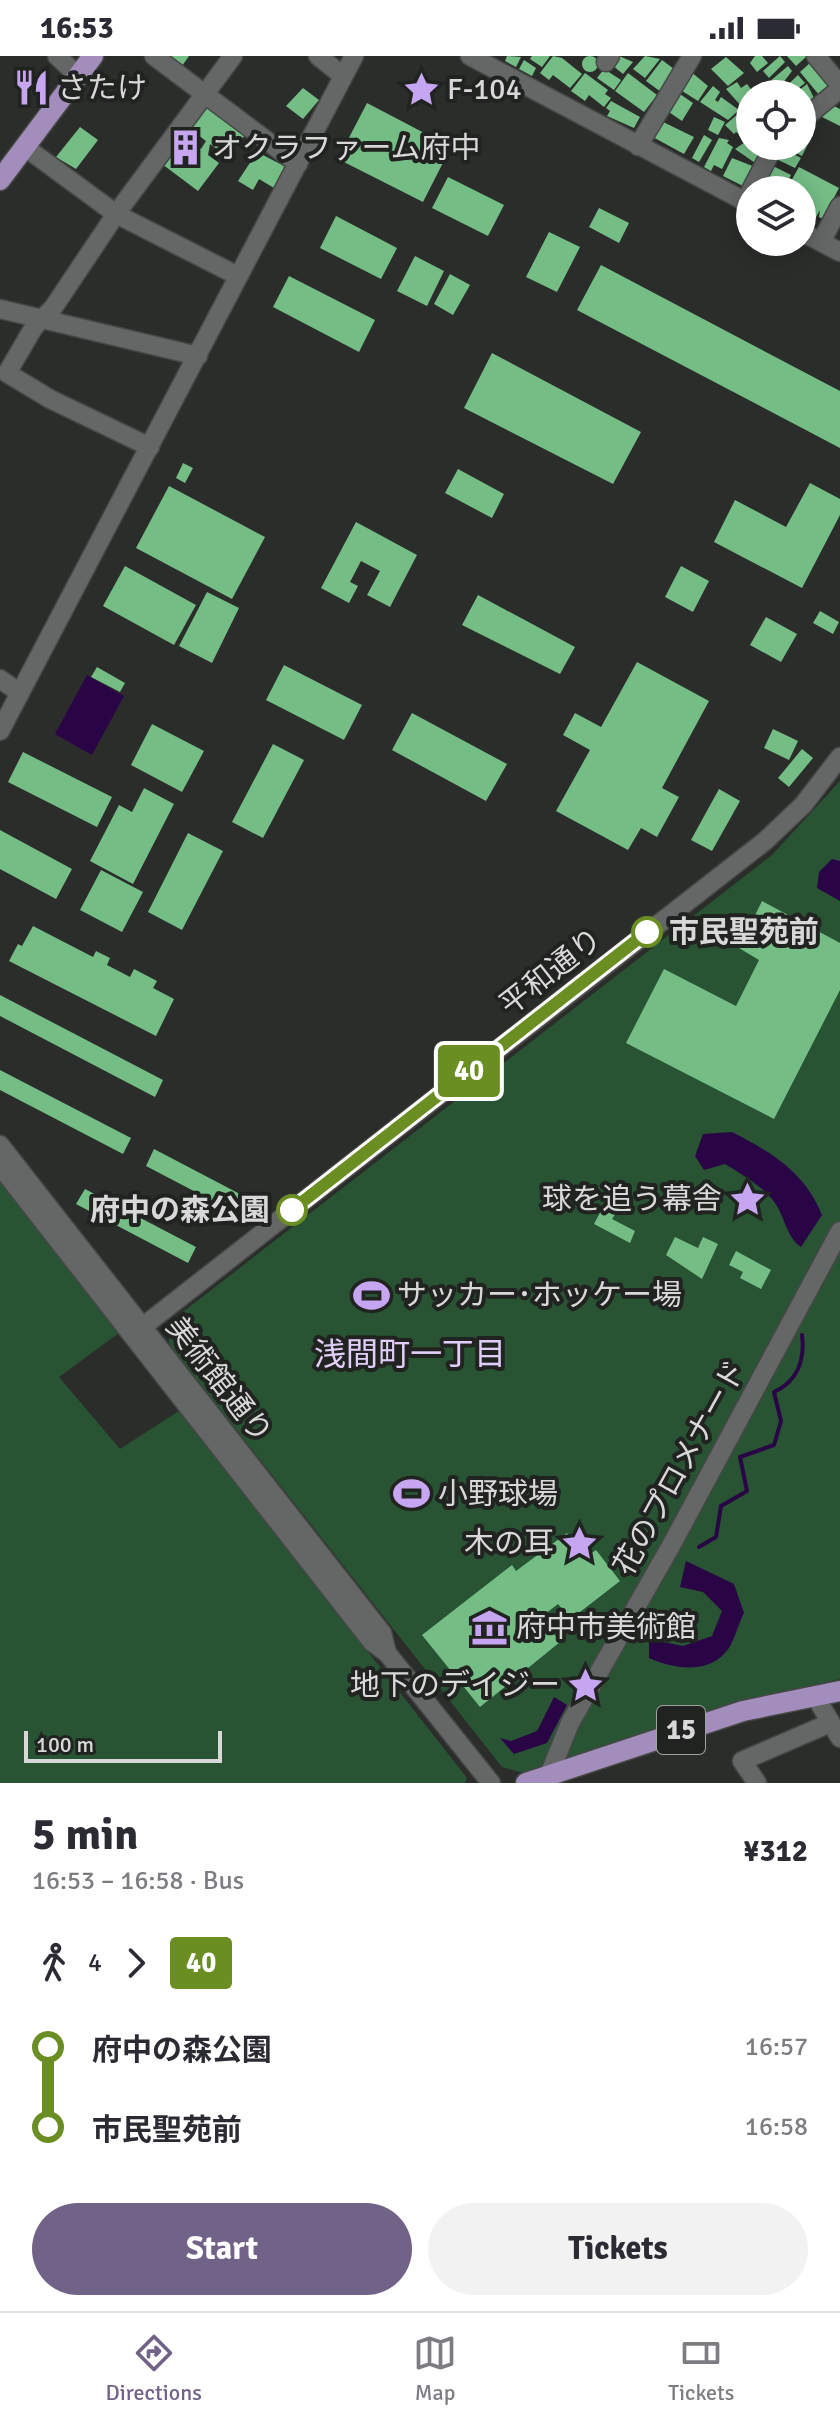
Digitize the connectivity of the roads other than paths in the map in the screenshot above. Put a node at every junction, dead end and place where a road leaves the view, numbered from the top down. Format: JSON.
{"nodes":[{"id":1,"x":57,"y":56,"type":"edge"},
{"id":2,"x":93,"y":56,"type":"edge"},
{"id":3,"x":154,"y":56,"type":"edge"},
{"id":4,"x":233,"y":56,"type":"edge"},
{"id":5,"x":318,"y":56,"type":"edge"},
{"id":6,"x":354,"y":56,"type":"edge"},
{"id":7,"x":470,"y":56,"type":"edge"},
{"id":8,"x":816,"y":56,"type":"edge"},
{"id":9,"x":682,"y":60,"type":"edge"},
{"id":10,"x":495,"y":61,"type":"edge"},
{"id":11,"x":78,"y":76,"type":"junction"},
{"id":12,"x":343,"y":76,"type":"junction"},
{"id":13,"x":840,"y":87,"type":"edge"},
{"id":14,"x":205,"y":94,"type":"junction"},
{"id":15,"x":816,"y":108,"type":"edge"},
{"id":16,"x":638,"y":146,"type":"junction"},
{"id":17,"x":25,"y":147,"type":"junction"},
{"id":18,"x":298,"y":164,"type":"junction"},
{"id":19,"x":0,"y":180,"type":"edge"},
{"id":20,"x":736,"y":191,"type":"edge"},
{"id":21,"x":840,"y":206,"type":"edge"},
{"id":22,"x":116,"y":214,"type":"junction"},
{"id":23,"x":816,"y":239,"type":"edge"},
{"id":24,"x":821,"y":242,"type":"junction"},
{"id":25,"x":840,"y":252,"type":"edge"},
{"id":26,"x":238,"y":276,"type":"junction"},
{"id":27,"x":0,"y":309,"type":"edge"},
{"id":28,"x":42,"y":318,"type":"junction"},
{"id":29,"x":198,"y":356,"type":"junction"},
{"id":30,"x":150,"y":447,"type":"junction"},
{"id":31,"x":0,"y":679,"type":"edge"},
{"id":32,"x":20,"y":693,"type":"junction"},
{"id":33,"x":0,"y":731,"type":"edge"},
{"id":34,"x":840,"y":757,"type":"edge"},
{"id":35,"x":0,"y":1145,"type":"edge"},
{"id":36,"x":0,"y":1166,"type":"edge"},
{"id":37,"x":28,"y":1191,"type":"junction"},
{"id":38,"x":840,"y":1231,"type":"edge"},
{"id":39,"x":138,"y":1331,"type":"junction"},
{"id":40,"x":840,"y":1691,"type":"edge"},
{"id":41,"x":815,"y":1696,"type":"junction"},
{"id":42,"x":835,"y":1730,"type":"edge"},
{"id":43,"x":549,"y":1775,"type":"junction"},
{"id":44,"x":491,"y":1783,"type":"edge"},
{"id":45,"x":526,"y":1783,"type":"edge"},
{"id":46,"x":757,"y":1783,"type":"edge"}],
"edges":[{"from":1,"to":11,"type":"street"},
{"from":2,"to":11,"type":"main road"},
{"from":3,"to":14,"type":"street"},
{"from":4,"to":14,"type":"street"},
{"from":5,"to":12,"type":"street"},
{"from":6,"to":12,"type":"street"},
{"from":7,"to":10,"type":"street"},
{"from":8,"to":13,"type":"street"},
{"from":9,"to":16,"type":"street"},
{"from":10,"to":16,"type":"street"},
{"from":11,"to":17,"type":"main road"},
{"from":12,"to":18,"type":"street"},
{"from":13,"to":15,"type":"street"},
{"from":14,"to":18,"type":"street"},
{"from":14,"to":22,"type":"street"},
{"from":16,"to":20,"type":"street"},
{"from":17,"to":19,"type":"main road"},
{"from":17,"to":22,"type":"street"},
{"from":18,"to":26,"type":"street"},
{"from":21,"to":24,"type":"street"},
{"from":22,"to":26,"type":"street"},
{"from":22,"to":28,"type":"street"},
{"from":23,"to":24,"type":"street"},
{"from":24,"to":25,"type":"street"},
{"from":26,"to":29,"type":"street"},
{"from":27,"to":28,"type":"street"},
{"from":28,"to":29,"type":"street"},
{"from":28,"to":30,"type":"street"},
{"from":29,"to":30,"type":"street"},
{"from":30,"to":32,"type":"street"},
{"from":31,"to":32,"type":"street"},
{"from":32,"to":33,"type":"street"},
{"from":34,"to":39,"type":"street","name":"平和通り"},
{"from":35,"to":37,"type":"street","name":"美術館通り"},
{"from":36,"to":37,"type":"street","name":"美術館通り"},
{"from":37,"to":39,"type":"street","name":"美術館通り"},
{"from":38,"to":43,"type":"street","name":"花のプロメナード"},
{"from":39,"to":44,"type":"street","name":"美術館通り"},
{"from":40,"to":41,"type":"main road","number":"15"},
{"from":41,"to":42,"type":"street"},
{"from":41,"to":43,"type":"main road","number":"15"},
{"from":42,"to":46,"type":"street"},
{"from":43,"to":45,"type":"main road","number":"15"}]}
